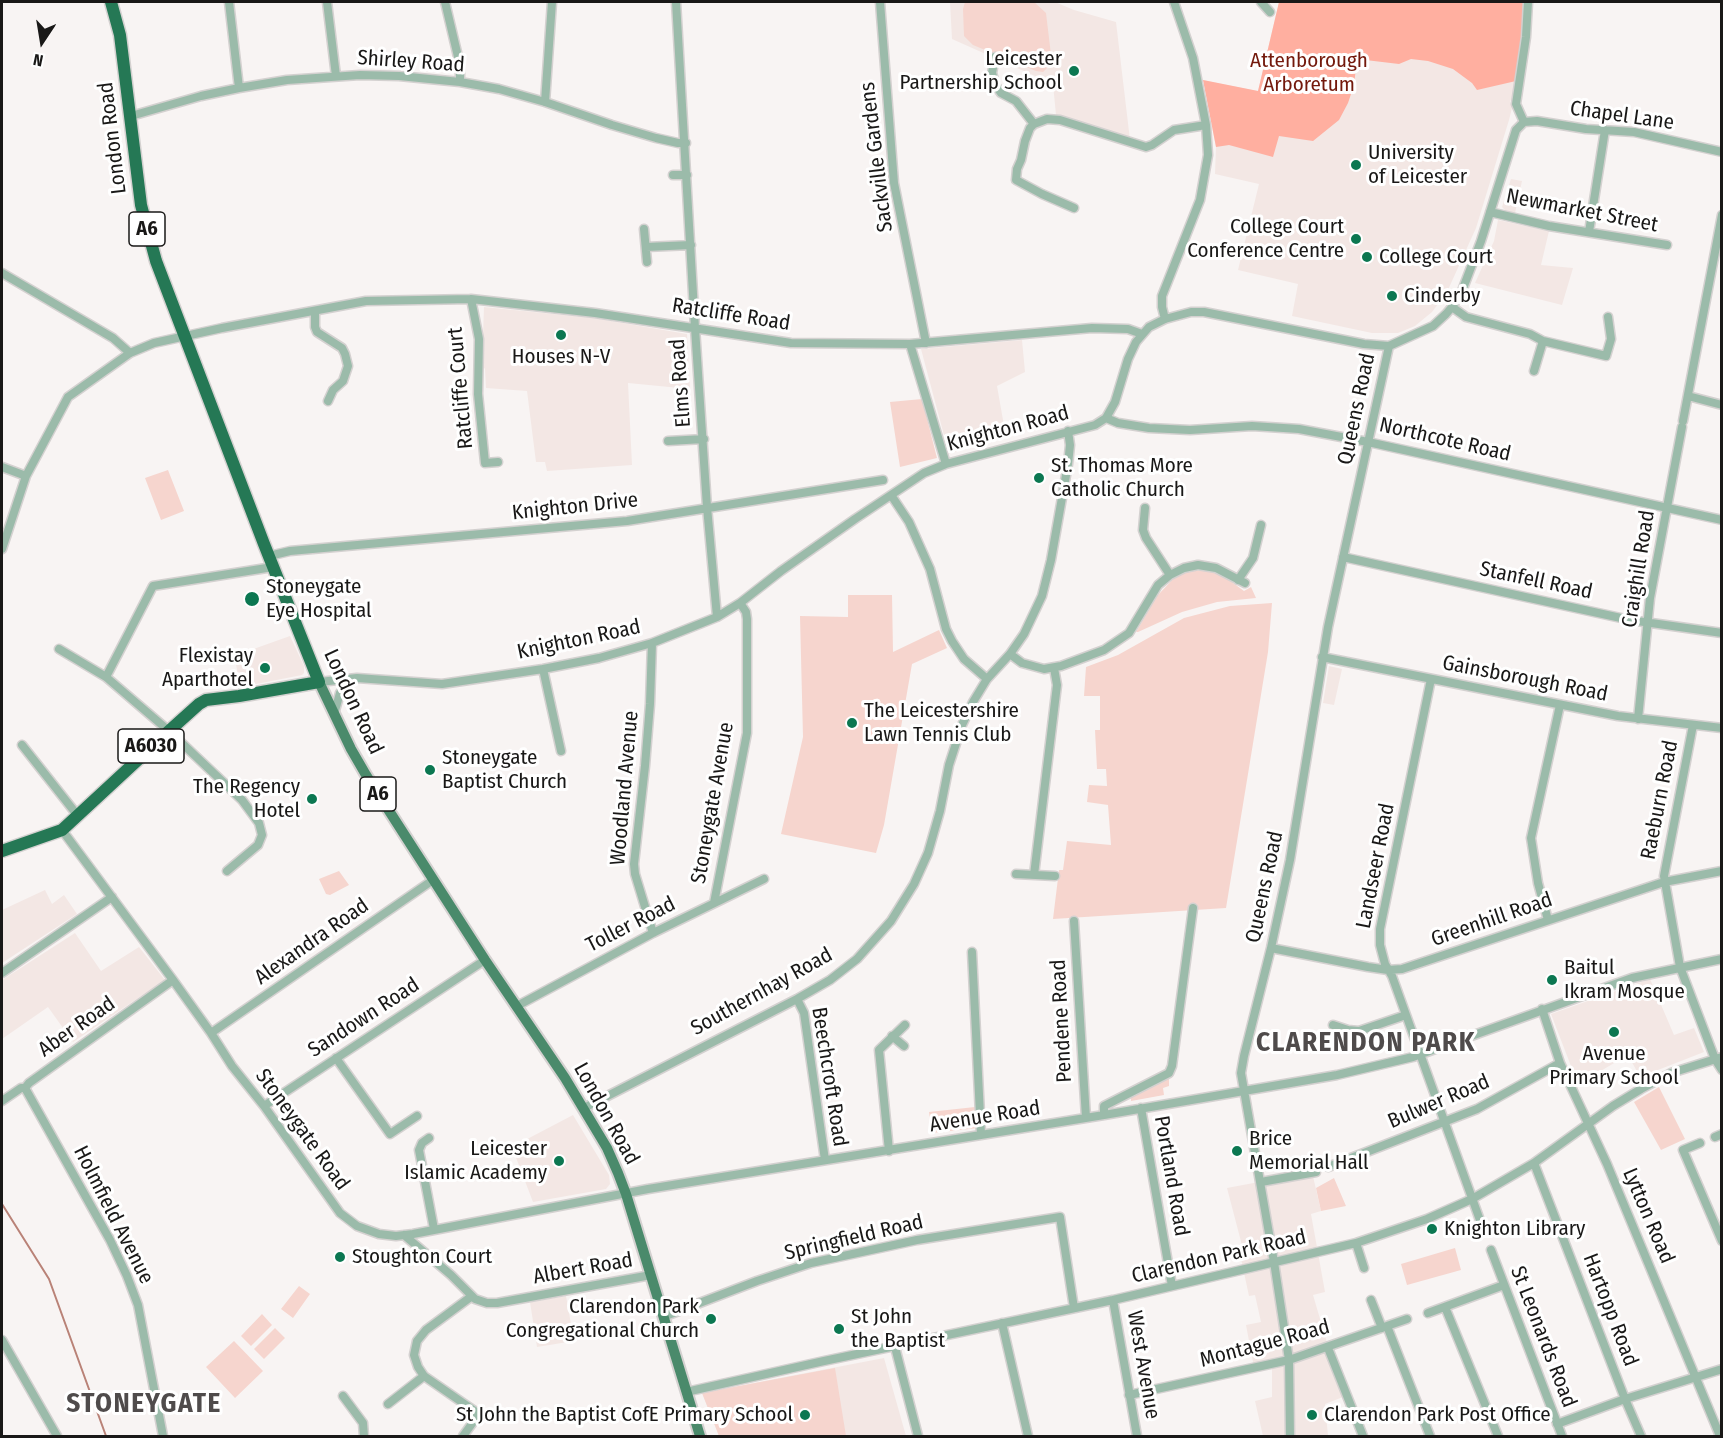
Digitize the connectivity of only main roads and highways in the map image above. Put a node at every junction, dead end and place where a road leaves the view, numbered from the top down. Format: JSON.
{"nodes":[{"id":1,"x":111,"y":2,"type":"edge"},
{"id":2,"x":319,"y":682,"type":"junction"},
{"id":3,"x":2,"y":851,"type":"edge"},
{"id":4,"x":697,"y":1436,"type":"edge"}],
"edges":[{"from":1,"to":2,"type":"highway","name":"London Road","number":"A6"},
{"from":2,"to":3,"type":"highway","number":"A6030"},
{"from":2,"to":4,"type":"main road","name":"London Road","number":"A6"}]}
